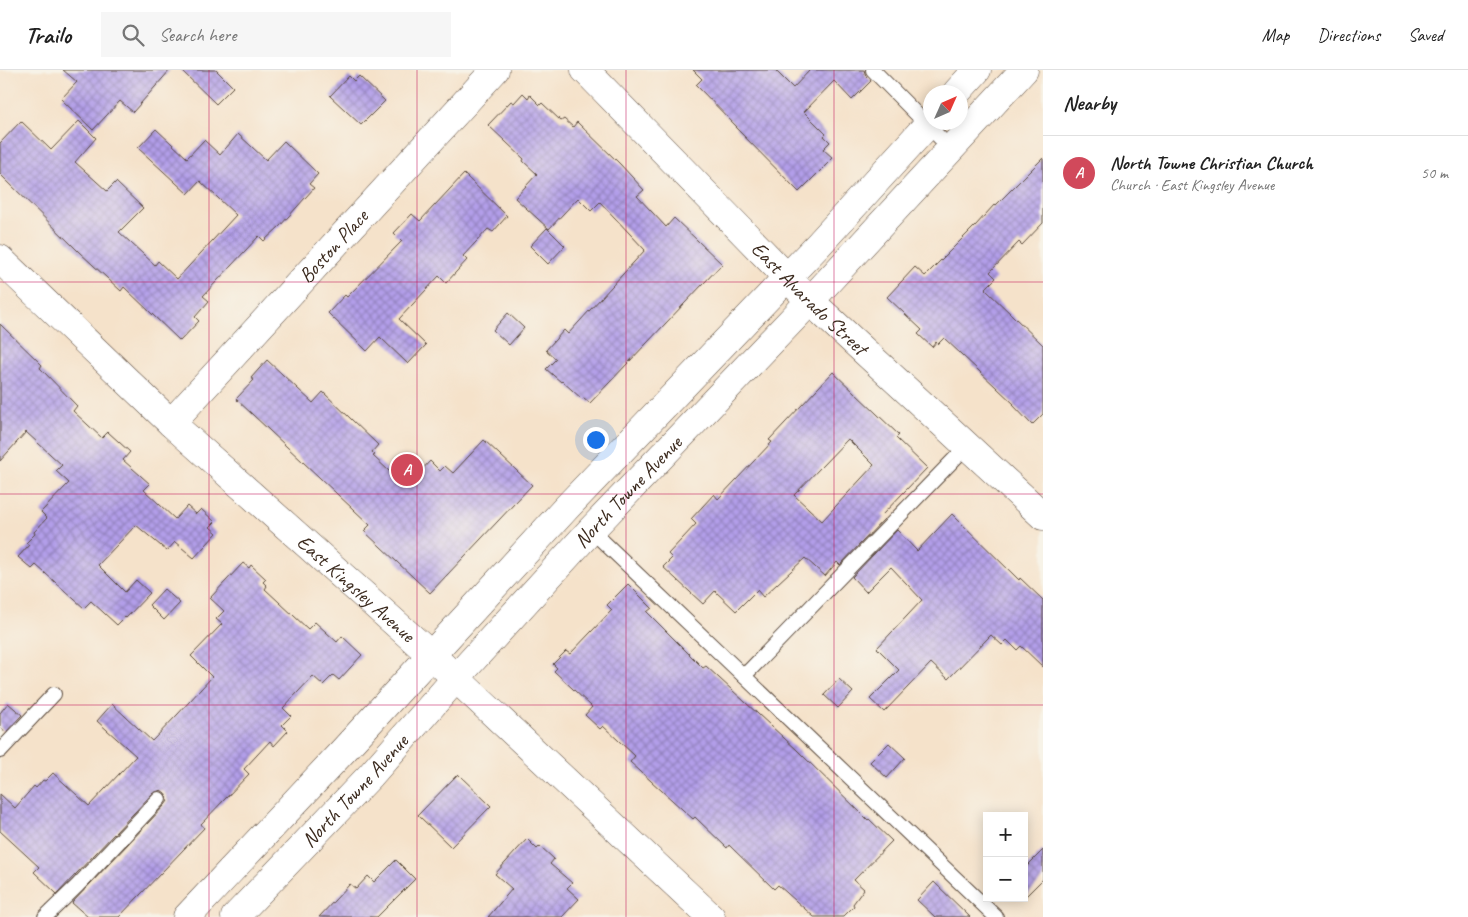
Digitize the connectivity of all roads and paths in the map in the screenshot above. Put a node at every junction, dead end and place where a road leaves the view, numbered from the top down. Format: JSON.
{"nodes":[{"id":1,"x":495,"y":70,"type":"edge"},
{"id":2,"x":585,"y":70,"type":"edge"},
{"id":3,"x":873,"y":70,"type":"edge"},
{"id":4,"x":977,"y":70,"type":"edge"},
{"id":5,"x":1024,"y":70,"type":"edge"},
{"id":6,"x":963,"y":85,"type":"edge"},
{"id":7,"x":923,"y":117,"type":"edge"},
{"id":8,"x":923,"y":130,"type":"edge"},
{"id":9,"x":935,"y":130,"type":"edge"},
{"id":10,"x":950,"y":148,"type":"junction"},
{"id":11,"x":0,"y":259,"type":"edge"},
{"id":12,"x":787,"y":277,"type":"junction"},
{"id":13,"x":810,"y":301,"type":"junction"},
{"id":14,"x":171,"y":422,"type":"junction"},
{"id":15,"x":967,"y":446,"type":"junction"},
{"id":16,"x":1043,"y":516,"type":"edge"},
{"id":17,"x":591,"y":530,"type":"junction"},
{"id":18,"x":432,"y":655,"type":"junction"},
{"id":19,"x":744,"y":676,"type":"junction"},
{"id":20,"x":456,"y":678,"type":"junction"},
{"id":21,"x":54,"y":694,"type":"dead end"},
{"id":22,"x":0,"y":751,"type":"edge"},
{"id":23,"x":159,"y":799,"type":"dead end"},
{"id":24,"x":45,"y":917,"type":"edge"},
{"id":25,"x":187,"y":917,"type":"edge"},
{"id":26,"x":235,"y":917,"type":"edge"},
{"id":27,"x":711,"y":917,"type":"edge"},
{"id":28,"x":996,"y":917,"type":"edge"}],
"edges":[{"from":1,"to":14,"type":"main road","name":"Boston Place"},
{"from":2,"to":12,"type":"main road","name":"East Alvarado Street"},
{"from":3,"to":7,"type":"lane"},
{"from":4,"to":6,"type":"main road"},
{"from":5,"to":10,"type":"main road","name":"North Towne Avenue"},
{"from":8,"to":12,"type":"main road","name":"North Towne Avenue"},
{"from":9,"to":10,"type":"lane"},
{"from":10,"to":13,"type":"main road","name":"North Towne Avenue"},
{"from":11,"to":14,"type":"main road","name":"East Kingsley Avenue"},
{"from":12,"to":13,"type":"main road","name":"East Alvarado Street"},
{"from":12,"to":18,"type":"main road","name":"North Towne Avenue"},
{"from":13,"to":15,"type":"main road","name":"East Alvarado Street"},
{"from":13,"to":17,"type":"main road","name":"North Towne Avenue"},
{"from":14,"to":18,"type":"main road","name":"East Kingsley Avenue"},
{"from":15,"to":16,"type":"main road","name":"East Alvarado Street"},
{"from":15,"to":19,"type":"lane"},
{"from":17,"to":19,"type":"lane"},
{"from":17,"to":20,"type":"main road","name":"North Towne Avenue"},
{"from":18,"to":20,"type":"main road","name":"East Kingsley Avenue"},
{"from":18,"to":25,"type":"main road","name":"North Towne Avenue"},
{"from":19,"to":28,"type":"lane"},
{"from":20,"to":26,"type":"main road","name":"North Towne Avenue"},
{"from":20,"to":27,"type":"main road","name":"East Kingsley Avenue"},
{"from":21,"to":22,"type":"lane"},
{"from":23,"to":24,"type":"lane"}]}
